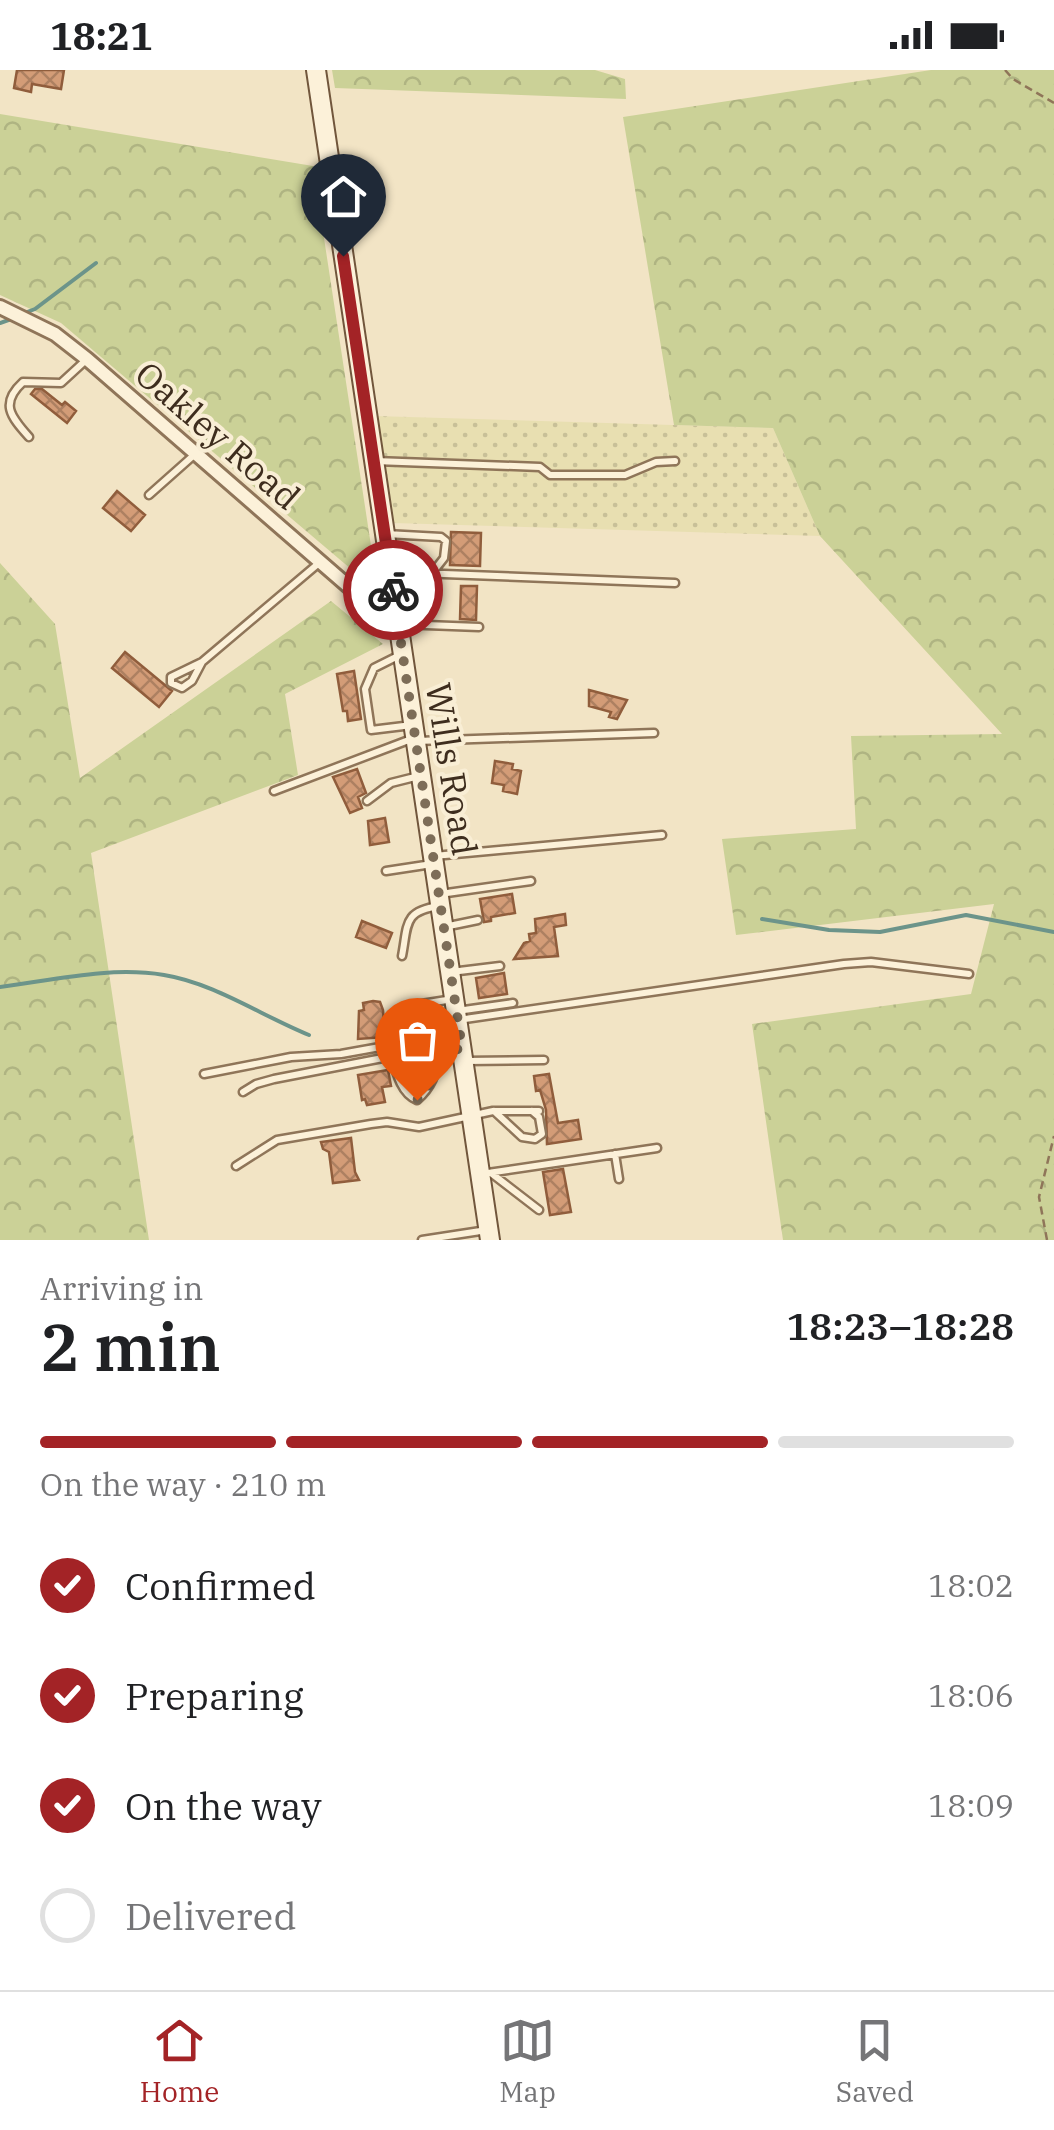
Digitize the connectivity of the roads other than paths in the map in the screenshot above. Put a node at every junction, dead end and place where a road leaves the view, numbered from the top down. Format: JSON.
{"nodes":[{"id":1,"x":316,"y":70,"type":"edge"},
{"id":2,"x":0,"y":307,"type":"edge"},
{"id":3,"x":87,"y":360,"type":"junction"},
{"id":4,"x":29,"y":437,"type":"dead end"},
{"id":5,"x":194,"y":454,"type":"junction"},
{"id":6,"x":373,"y":460,"type":"junction"},
{"id":7,"x":676,"y":461,"type":"dead end"},
{"id":8,"x":149,"y":495,"type":"dead end"},
{"id":9,"x":384,"y":534,"type":"junction"},
{"id":10,"x":319,"y":563,"type":"junction"},
{"id":11,"x":390,"y":572,"type":"junction"},
{"id":12,"x":432,"y":574,"type":"junction"},
{"id":13,"x":675,"y":583,"type":"dead end"},
{"id":14,"x":395,"y":604,"type":"junction"},
{"id":15,"x":398,"y":624,"type":"junction"},
{"id":16,"x":479,"y":627,"type":"dead end"},
{"id":17,"x":402,"y":654,"type":"junction"},
{"id":18,"x":202,"y":662,"type":"junction"},
{"id":19,"x":654,"y":733,"type":"dead end"},
{"id":20,"x":414,"y":735,"type":"junction"},
{"id":21,"x":420,"y":776,"type":"junction"},
{"id":22,"x":274,"y":791,"type":"dead end"},
{"id":23,"x":367,"y":802,"type":"dead end"},
{"id":24,"x":662,"y":836,"type":"dead end"},
{"id":25,"x":433,"y":860,"type":"junction"},
{"id":26,"x":386,"y":871,"type":"dead end"},
{"id":27,"x":532,"y":880,"type":"dead end"},
{"id":28,"x":439,"y":900,"type":"junction"},
{"id":29,"x":478,"y":920,"type":"dead end"},
{"id":30,"x":443,"y":927,"type":"junction"},
{"id":31,"x":402,"y":956,"type":"dead end"},
{"id":32,"x":500,"y":966,"type":"dead end"},
{"id":33,"x":450,"y":972,"type":"junction"},
{"id":34,"x":968,"y":974,"type":"dead end"},
{"id":35,"x":513,"y":1003,"type":"dead end"},
{"id":36,"x":409,"y":1006,"type":"dead end"},
{"id":37,"x":458,"y":1029,"type":"junction"},
{"id":38,"x":436,"y":1055,"type":"junction"},
{"id":39,"x":392,"y":1057,"type":"junction"},
{"id":40,"x":544,"y":1060,"type":"dead end"},
{"id":41,"x":204,"y":1074,"type":"dead end"},
{"id":42,"x":244,"y":1092,"type":"dead end"},
{"id":43,"x":493,"y":1111,"type":"junction"},
{"id":44,"x":471,"y":1114,"type":"junction"},
{"id":45,"x":657,"y":1148,"type":"dead end"},
{"id":46,"x":615,"y":1154,"type":"junction"},
{"id":47,"x":236,"y":1166,"type":"dead end"},
{"id":48,"x":485,"y":1173,"type":"junction"},
{"id":49,"x":618,"y":1179,"type":"dead end"},
{"id":50,"x":539,"y":1210,"type":"dead end"},
{"id":51,"x":489,"y":1235,"type":"edge"},
{"id":52,"x":422,"y":1240,"type":"edge"}],
"edges":[{"from":1,"to":6,"type":"street","name":"Wills Road"},
{"from":2,"to":3,"type":"street","name":"Oakley Road"},
{"from":3,"to":4,"type":"lane"},
{"from":3,"to":5,"type":"street","name":"Oakley Road"},
{"from":5,"to":8,"type":"lane"},
{"from":5,"to":10,"type":"street","name":"Oakley Road"},
{"from":6,"to":7,"type":"lane"},
{"from":6,"to":9,"type":"street","name":"Wills Road"},
{"from":9,"to":11,"type":"street","name":"Wills Road"},
{"from":9,"to":12,"type":"lane"},
{"from":10,"to":14,"type":"street","name":"Oakley Road"},
{"from":10,"to":18,"type":"lane"},
{"from":11,"to":12,"type":"lane"},
{"from":11,"to":14,"type":"street","name":"Wills Road"},
{"from":12,"to":13,"type":"lane"},
{"from":14,"to":15,"type":"street","name":"Wills Road"},
{"from":15,"to":16,"type":"lane"},
{"from":15,"to":17,"type":"street","name":"Wills Road"},
{"from":17,"to":20,"type":"street","name":"Wills Road"},
{"from":17,"to":20,"type":"lane"},
{"from":18,"to":18,"type":"lane"},
{"from":19,"to":20,"type":"lane"},
{"from":20,"to":21,"type":"street","name":"Wills Road"},
{"from":20,"to":22,"type":"lane"},
{"from":21,"to":23,"type":"lane"},
{"from":21,"to":25,"type":"street","name":"Wills Road"},
{"from":24,"to":25,"type":"lane"},
{"from":25,"to":26,"type":"lane"},
{"from":25,"to":28,"type":"street","name":"Wills Road"},
{"from":27,"to":28,"type":"lane"},
{"from":28,"to":30,"type":"street","name":"Wills Road"},
{"from":28,"to":31,"type":"lane"},
{"from":29,"to":30,"type":"lane"},
{"from":30,"to":33,"type":"street","name":"Wills Road"},
{"from":32,"to":33,"type":"lane"},
{"from":33,"to":37,"type":"street","name":"Wills Road"},
{"from":34,"to":37,"type":"lane"},
{"from":35,"to":37,"type":"lane"},
{"from":36,"to":37,"type":"lane"},
{"from":37,"to":38,"type":"lane"},
{"from":37,"to":40,"type":"lane"},
{"from":37,"to":41,"type":"lane"},
{"from":37,"to":44,"type":"street","name":"Wills Road"},
{"from":38,"to":39,"type":"lane"},
{"from":38,"to":39,"type":"lane"},
{"from":39,"to":42,"type":"lane"},
{"from":43,"to":43,"type":"lane"},
{"from":43,"to":44,"type":"lane"},
{"from":44,"to":47,"type":"lane"},
{"from":44,"to":48,"type":"street","name":"Wills Road"},
{"from":45,"to":46,"type":"lane"},
{"from":46,"to":48,"type":"lane"},
{"from":46,"to":49,"type":"lane"},
{"from":48,"to":50,"type":"lane"},
{"from":48,"to":51,"type":"street","name":"Wills Road"},
{"from":51,"to":52,"type":"lane"}]}
